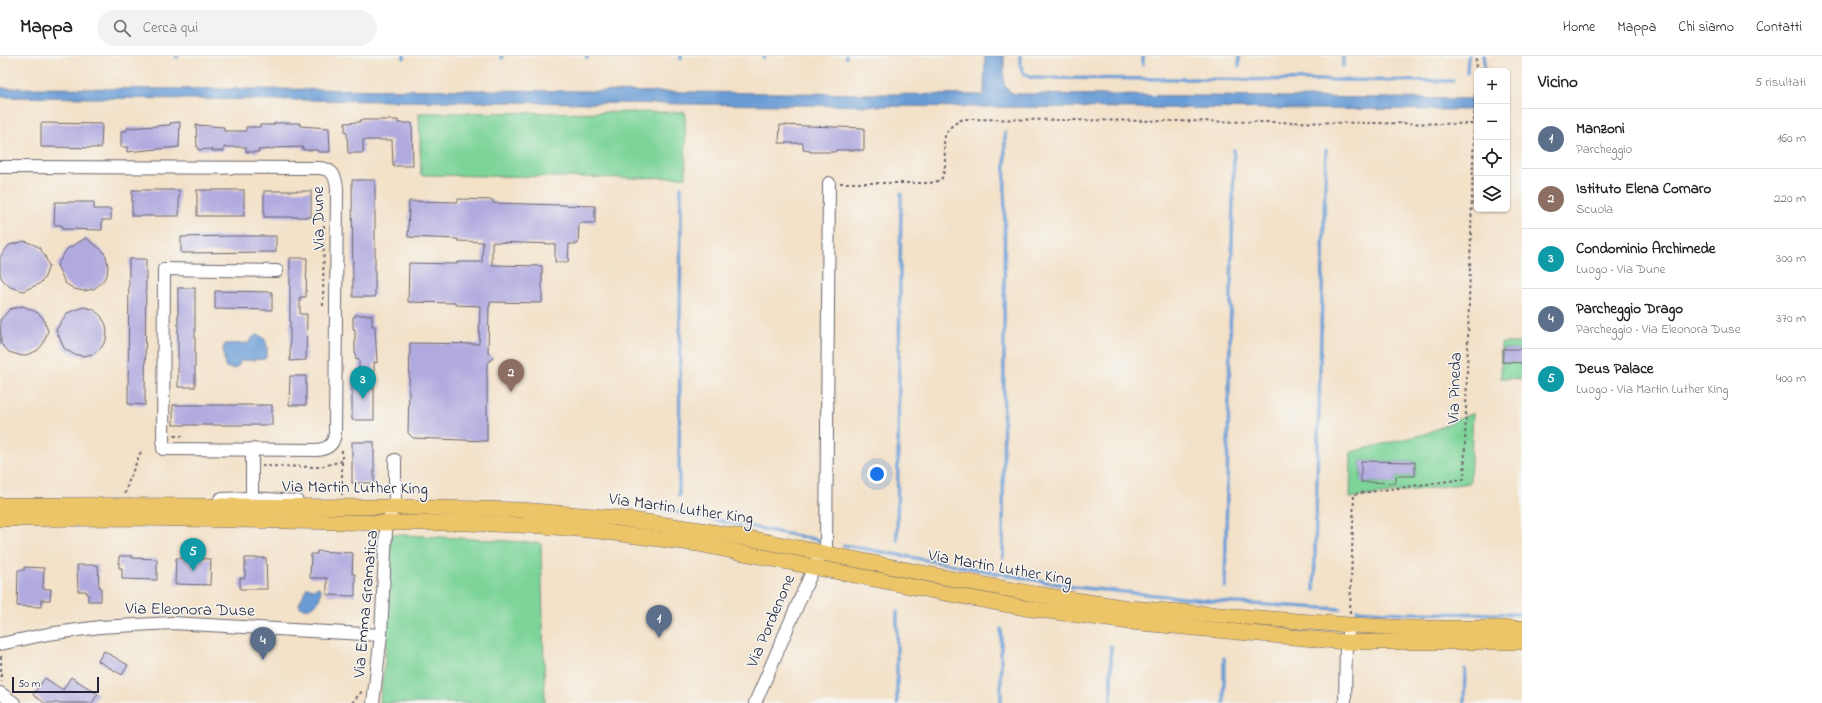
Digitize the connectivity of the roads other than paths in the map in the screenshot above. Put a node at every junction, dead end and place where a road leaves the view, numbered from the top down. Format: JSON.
{"nodes":[{"id":1,"x":0,"y":167,"type":"edge"},
{"id":2,"x":829,"y":183,"type":"road end"},
{"id":3,"x":277,"y":271,"type":"dead end"},
{"id":4,"x":252,"y":449,"type":"junction"},
{"id":5,"x":395,"y":460,"type":"dead end"},
{"id":6,"x":252,"y":498,"type":"junction"},
{"id":7,"x":0,"y":505,"type":"edge"},
{"id":8,"x":173,"y":506,"type":"junction"},
{"id":9,"x":323,"y":507,"type":"junction"},
{"id":10,"x":393,"y":507,"type":"junction"},
{"id":11,"x":0,"y":519,"type":"edge"},
{"id":12,"x":389,"y":523,"type":"junction"},
{"id":13,"x":823,"y":553,"type":"junction"},
{"id":14,"x":813,"y":566,"type":"junction"},
{"id":15,"x":1350,"y":625,"type":"junction"},
{"id":16,"x":1522,"y":628,"type":"edge"},
{"id":17,"x":381,"y":635,"type":"junction"},
{"id":18,"x":1346,"y":642,"type":"junction"},
{"id":19,"x":1522,"y":642,"type":"edge"},
{"id":20,"x":0,"y":644,"type":"edge"},
{"id":21,"x":0,"y":688,"type":"edge"},
{"id":22,"x":14,"y":703,"type":"edge"},
{"id":23,"x":373,"y":703,"type":"edge"},
{"id":24,"x":755,"y":703,"type":"edge"},
{"id":25,"x":1345,"y":703,"type":"edge"}],
"edges":[{"from":1,"to":4,"type":"street","name":"Via Dune"},
{"from":2,"to":13,"type":"street"},
{"from":3,"to":4,"type":"street","name":"Via Dune"},
{"from":4,"to":6,"type":"street"},
{"from":5,"to":10,"type":"street","name":"Via Emma Gramatica"},
{"from":6,"to":8,"type":"street"},
{"from":6,"to":9,"type":"street"},
{"from":7,"to":8,"type":"main road","name":"Via Martin Luther King"},
{"from":8,"to":9,"type":"main road","name":"Via Martin Luther King"},
{"from":9,"to":10,"type":"main road","name":"Via Martin Luther King"},
{"from":10,"to":12,"type":"street","name":"Via Emma Gramatica"},
{"from":10,"to":13,"type":"main road","name":"Via Martin Luther King"},
{"from":11,"to":12,"type":"main road","name":"Via Martin Luther King"},
{"from":12,"to":14,"type":"main road","name":"Via Martin Luther King"},
{"from":12,"to":17,"type":"street","name":"Via Emma Gramatica"},
{"from":13,"to":14,"type":"street","name":"Via Pordenone"},
{"from":13,"to":15,"type":"main road","name":"Via Martin Luther King"},
{"from":14,"to":18,"type":"main road","name":"Via Martin Luther King"},
{"from":14,"to":24,"type":"street","name":"Via Pordenone"},
{"from":15,"to":16,"type":"main road","name":"Via Martin Luther King"},
{"from":15,"to":18,"type":"street"},
{"from":17,"to":20,"type":"street","name":"Via Eleonora Duse"},
{"from":17,"to":23,"type":"street","name":"Via Emma Gramatica"},
{"from":18,"to":19,"type":"main road","name":"Via Martin Luther King"},
{"from":18,"to":25,"type":"street"},
{"from":21,"to":22,"type":"street"}]}
